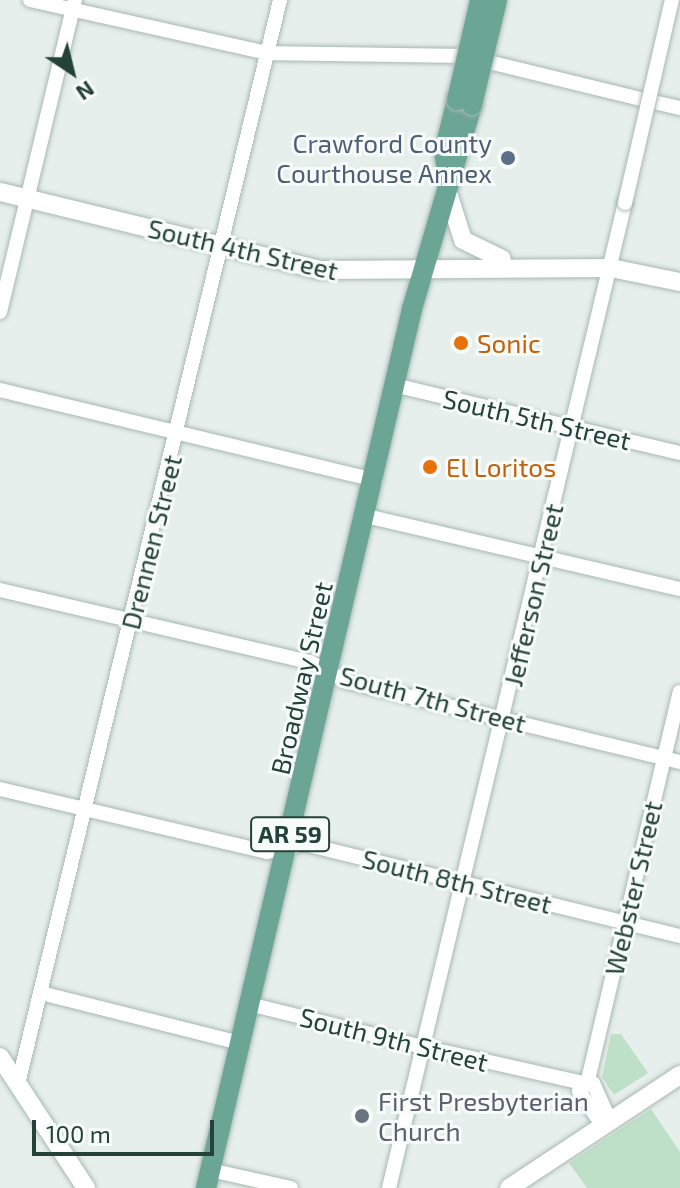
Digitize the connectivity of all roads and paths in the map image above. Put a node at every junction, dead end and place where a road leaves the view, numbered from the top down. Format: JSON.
{"nodes":[{"id":1,"x":30,"y":0,"type":"edge"},
{"id":2,"x":280,"y":0,"type":"edge"},
{"id":3,"x":480,"y":0,"type":"edge"},
{"id":4,"x":497,"y":0,"type":"edge"},
{"id":5,"x":672,"y":0,"type":"edge"},
{"id":6,"x":74,"y":6,"type":"edge"},
{"id":7,"x":267,"y":53,"type":"junction"},
{"id":8,"x":458,"y":56,"type":"dead end"},
{"id":9,"x":493,"y":63,"type":"dead end"},
{"id":10,"x":641,"y":99,"type":"dead end"},
{"id":11,"x":464,"y":102,"type":"junction"},
{"id":12,"x":658,"y":103,"type":"dead end"},
{"id":13,"x":680,"y":108,"type":"edge"},
{"id":14,"x":448,"y":182,"type":"junction"},
{"id":15,"x":0,"y":192,"type":"edge"},
{"id":16,"x":27,"y":198,"type":"junction"},
{"id":17,"x":222,"y":246,"type":"junction"},
{"id":18,"x":611,"y":268,"type":"junction"},
{"id":19,"x":425,"y":270,"type":"junction"},
{"id":20,"x":540,"y":270,"type":"junction"},
{"id":21,"x":680,"y":282,"type":"edge"},
{"id":22,"x":0,"y":312,"type":"edge"},
{"id":23,"x":394,"y":385,"type":"junction"},
{"id":24,"x":0,"y":390,"type":"edge"},
{"id":25,"x":572,"y":430,"type":"junction"},
{"id":26,"x":177,"y":434,"type":"junction"},
{"id":27,"x":680,"y":453,"type":"edge"},
{"id":28,"x":375,"y":480,"type":"junction"},
{"id":29,"x":366,"y":516,"type":"junction"},
{"id":30,"x":541,"y":556,"type":"junction"},
{"id":31,"x":680,"y":589,"type":"edge"},
{"id":32,"x":0,"y":590,"type":"edge"},
{"id":33,"x":132,"y":621,"type":"junction"},
{"id":34,"x":329,"y":672,"type":"junction"},
{"id":35,"x":680,"y":692,"type":"edge"},
{"id":36,"x":505,"y":718,"type":"junction"},
{"id":37,"x":664,"y":758,"type":"junction"},
{"id":38,"x":680,"y":762,"type":"edge"},
{"id":39,"x":0,"y":789,"type":"edge"},
{"id":40,"x":86,"y":810,"type":"junction"},
{"id":41,"x":286,"y":848,"type":"junction"},
{"id":42,"x":457,"y":883,"type":"junction"},
{"id":43,"x":625,"y":922,"type":"junction"},
{"id":44,"x":680,"y":936,"type":"edge"},
{"id":45,"x":41,"y":993,"type":"junction"},
{"id":46,"x":249,"y":1004,"type":"junction"},
{"id":47,"x":240,"y":1043,"type":"junction"},
{"id":48,"x":423,"y":1047,"type":"junction"},
{"id":49,"x":0,"y":1057,"type":"edge"},
{"id":50,"x":680,"y":1075,"type":"edge"},
{"id":51,"x":18,"y":1084,"type":"junction"},
{"id":52,"x":587,"y":1084,"type":"junction"},
{"id":53,"x":610,"y":1121,"type":"junction"},
{"id":54,"x":208,"y":1179,"type":"edge"},
{"id":55,"x":86,"y":1188,"type":"edge"},
{"id":56,"x":291,"y":1188,"type":"edge"},
{"id":57,"x":389,"y":1188,"type":"edge"},
{"id":58,"x":509,"y":1188,"type":"edge"}],
"edges":[{"from":1,"to":6,"type":"street"},
{"from":2,"to":7,"type":"street","name":"Drennen Street"},
{"from":3,"to":11,"type":"main road","bridge":true},
{"from":4,"to":11,"type":"main road","bridge":true},
{"from":5,"to":18,"type":"street","name":"Jefferson Street","bridge":true},
{"from":6,"to":7,"type":"street"},
{"from":6,"to":16,"type":"street"},
{"from":7,"to":8,"type":"street"},
{"from":7,"to":17,"type":"street","name":"Drennen Street"},
{"from":9,"to":10,"type":"street"},
{"from":11,"to":14,"type":"main road","name":"Broadway Street"},
{"from":12,"to":13,"type":"street"},
{"from":14,"to":19,"type":"main road","name":"Broadway Street"},
{"from":14,"to":20,"type":"main road"},
{"from":15,"to":16,"type":"main road","name":"South 4th Street"},
{"from":16,"to":17,"type":"main road","name":"South 4th Street"},
{"from":16,"to":22,"type":"street"},
{"from":17,"to":19,"type":"main road","name":"South 4th Street"},
{"from":17,"to":26,"type":"street","name":"Drennen Street"},
{"from":18,"to":20,"type":"main road","name":"South 4th Street"},
{"from":18,"to":21,"type":"main road","name":"South 4th Street"},
{"from":18,"to":25,"type":"street","name":"Jefferson Street"},
{"from":19,"to":20,"type":"main road","name":"South 4th Street"},
{"from":19,"to":23,"type":"main road","name":"Broadway Street","number":"AR 59"},
{"from":23,"to":25,"type":"street","name":"South 5th Street"},
{"from":23,"to":28,"type":"main road","name":"Broadway Street","number":"AR 59"},
{"from":24,"to":26,"type":"street"},
{"from":25,"to":27,"type":"street","name":"South 5th Street"},
{"from":25,"to":30,"type":"street","name":"Jefferson Street"},
{"from":26,"to":28,"type":"street"},
{"from":26,"to":33,"type":"street","name":"Drennen Street"},
{"from":28,"to":29,"type":"main road","name":"Broadway Street","number":"AR 59"},
{"from":29,"to":30,"type":"street"},
{"from":29,"to":34,"type":"main road","name":"Broadway Street","number":"AR 59"},
{"from":30,"to":31,"type":"street"},
{"from":30,"to":36,"type":"street","name":"Jefferson Street"},
{"from":32,"to":33,"type":"street","name":"South 7th Street"},
{"from":33,"to":34,"type":"street","name":"South 7th Street"},
{"from":33,"to":40,"type":"street","name":"Drennen Street"},
{"from":34,"to":36,"type":"street","name":"South 7th Street"},
{"from":34,"to":41,"type":"main road","name":"Broadway Street","number":"AR 59"},
{"from":35,"to":37,"type":"street","name":"Webster Street"},
{"from":36,"to":37,"type":"street","name":"South 7th Street"},
{"from":36,"to":42,"type":"street","name":"Jefferson Street"},
{"from":37,"to":38,"type":"street","name":"South 7th Street"},
{"from":37,"to":43,"type":"street","name":"Webster Street"},
{"from":39,"to":40,"type":"street","name":"South 8th Street"},
{"from":40,"to":41,"type":"street","name":"South 8th Street"},
{"from":40,"to":45,"type":"street","name":"Drennen Street"},
{"from":41,"to":42,"type":"street","name":"South 8th Street"},
{"from":41,"to":46,"type":"main road","name":"Broadway Street","number":"AR 59"},
{"from":42,"to":43,"type":"street","name":"South 8th Street"},
{"from":42,"to":48,"type":"street","name":"Jefferson Street"},
{"from":43,"to":44,"type":"street","name":"South 8th Street"},
{"from":43,"to":52,"type":"street","name":"Webster Street"},
{"from":45,"to":47,"type":"street"},
{"from":45,"to":51,"type":"street","name":"Drennen Street"},
{"from":46,"to":47,"type":"main road","name":"Broadway Street","number":"AR 59"},
{"from":46,"to":48,"type":"street","name":"South 9th Street"},
{"from":47,"to":54,"type":"main road","name":"Broadway Street","number":"AR 59"},
{"from":48,"to":52,"type":"street","name":"South 9th Street"},
{"from":48,"to":57,"type":"street","name":"Jefferson Street"},
{"from":49,"to":51,"type":"main road"},
{"from":50,"to":53,"type":"main road"},
{"from":51,"to":55,"type":"main road"},
{"from":52,"to":53,"type":"street"},
{"from":53,"to":58,"type":"main road"},
{"from":54,"to":56,"type":"street"}]}
